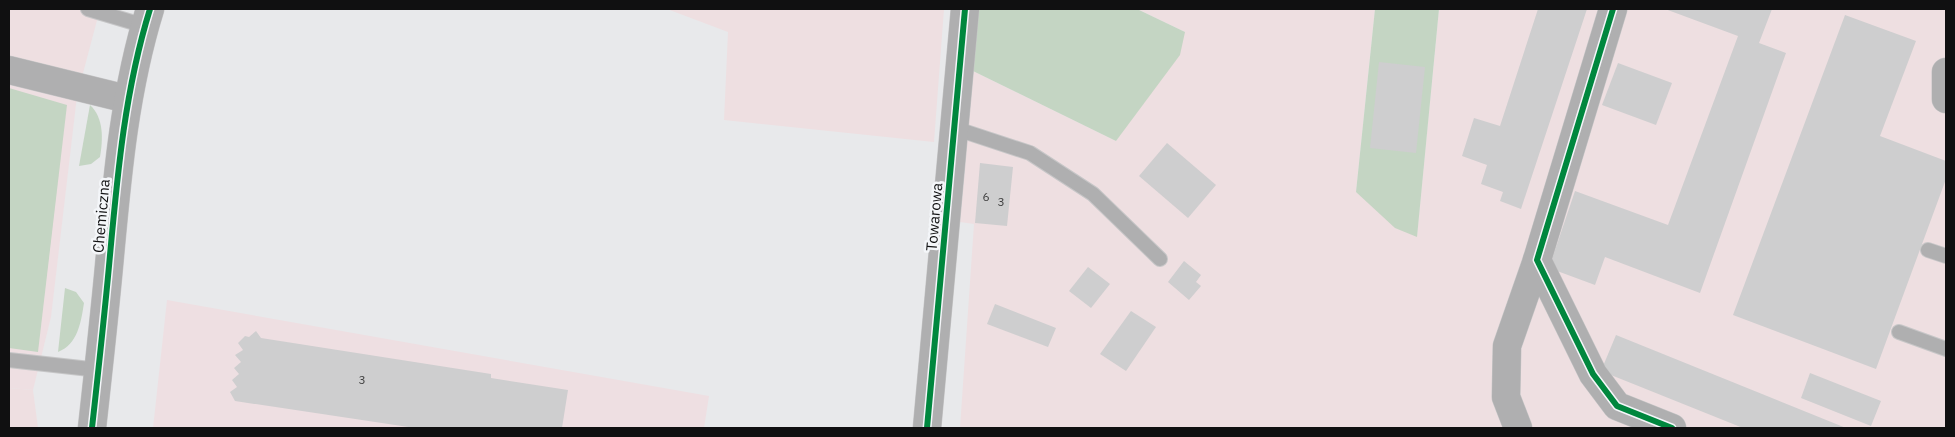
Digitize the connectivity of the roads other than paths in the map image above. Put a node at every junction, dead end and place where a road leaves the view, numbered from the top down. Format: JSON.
{"nodes":[{"id":1,"x":88,"y":9,"type":"edge"},
{"id":2,"x":965,"y":9,"type":"edge"},
{"id":3,"x":1613,"y":9,"type":"edge"},
{"id":4,"x":147,"y":17,"type":"edge"},
{"id":5,"x":9,"y":70,"type":"edge"},
{"id":6,"x":1946,"y":72,"type":"edge"},
{"id":7,"x":127,"y":99,"type":"junction"},
{"id":8,"x":1946,"y":99,"type":"edge"},
{"id":9,"x":954,"y":128,"type":"junction"},
{"id":10,"x":1928,"y":250,"type":"dead end"},
{"id":11,"x":1946,"y":256,"type":"edge"},
{"id":12,"x":1160,"y":259,"type":"dead end"},
{"id":13,"x":1536,"y":260,"type":"junction"},
{"id":14,"x":1899,"y":332,"type":"dead end"},
{"id":15,"x":1946,"y":349,"type":"edge"},
{"id":16,"x":9,"y":360,"type":"edge"},
{"id":17,"x":98,"y":370,"type":"junction"},
{"id":18,"x":930,"y":427,"type":"edge"},
{"id":19,"x":92,"y":428,"type":"edge"},
{"id":20,"x":1518,"y":428,"type":"edge"},
{"id":21,"x":1672,"y":428,"type":"edge"}],
"edges":[{"from":1,"to":4,"type":"lane"},
{"from":2,"to":9,"type":"street","name":"Towarowa"},
{"from":3,"to":13,"type":"street"},
{"from":4,"to":7,"type":"street","name":"Chemiczna"},
{"from":5,"to":7,"type":"street"},
{"from":6,"to":8,"type":"street"},
{"from":7,"to":17,"type":"street","name":"Chemiczna"},
{"from":9,"to":12,"type":"lane"},
{"from":9,"to":18,"type":"street","name":"Towarowa"},
{"from":10,"to":11,"type":"lane"},
{"from":13,"to":20,"type":"street"},
{"from":13,"to":21,"type":"street"},
{"from":14,"to":15,"type":"lane"},
{"from":16,"to":17,"type":"lane"},
{"from":17,"to":19,"type":"street","name":"Chemiczna"}]}
